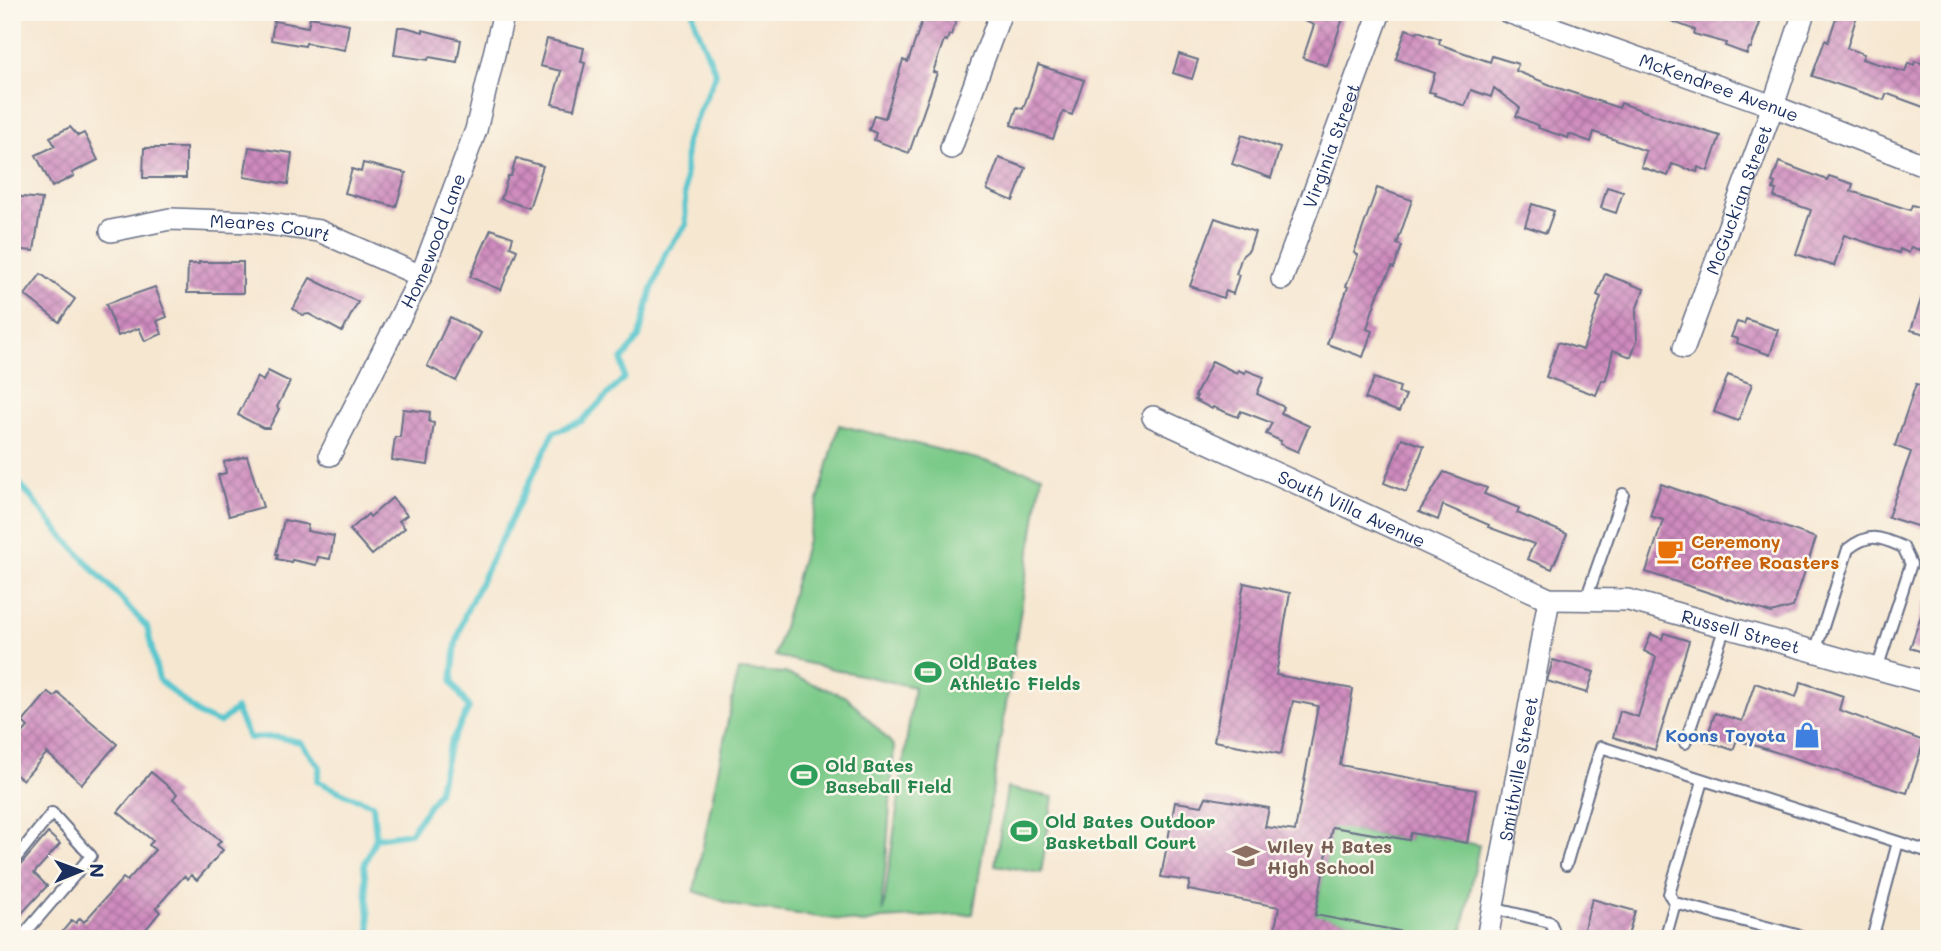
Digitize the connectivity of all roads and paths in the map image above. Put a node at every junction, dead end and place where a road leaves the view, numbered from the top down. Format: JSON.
{"nodes":[{"id":1,"x":503,"y":12,"type":"edge"},
{"id":2,"x":1001,"y":12,"type":"edge"},
{"id":3,"x":1380,"y":12,"type":"edge"},
{"id":4,"x":1508,"y":12,"type":"edge"},
{"id":5,"x":1804,"y":12,"type":"edge"},
{"id":6,"x":1773,"y":106,"type":"junction"},
{"id":7,"x":951,"y":148,"type":"dead end"},
{"id":8,"x":1929,"y":167,"type":"edge"},
{"id":9,"x":111,"y":231,"type":"dead end"},
{"id":10,"x":421,"y":276,"type":"junction"},
{"id":11,"x":1282,"y":279,"type":"dead end"},
{"id":12,"x":1684,"y":348,"type":"dead end"},
{"id":13,"x":1153,"y":417,"type":"dead end"},
{"id":14,"x":330,"y":456,"type":"dead end"},
{"id":15,"x":1623,"y":494,"type":"dead end"},
{"id":16,"x":1549,"y":599,"type":"junction"},
{"id":17,"x":1586,"y":599,"type":"junction"},
{"id":18,"x":1724,"y":626,"type":"junction"},
{"id":19,"x":1815,"y":652,"type":"junction"},
{"id":20,"x":1877,"y":669,"type":"junction"},
{"id":21,"x":1929,"y":683,"type":"edge"},
{"id":22,"x":1685,"y":743,"type":"dead end"},
{"id":23,"x":1703,"y":781,"type":"junction"},
{"id":24,"x":1898,"y":842,"type":"junction"},
{"id":25,"x":1929,"y":852,"type":"edge"},
{"id":26,"x":12,"y":863,"type":"edge"},
{"id":27,"x":1566,"y":865,"type":"dead end"},
{"id":28,"x":1675,"y":903,"type":"junction"},
{"id":29,"x":1492,"y":908,"type":"junction"},
{"id":30,"x":20,"y":939,"type":"edge"},
{"id":31,"x":1487,"y":939,"type":"edge"},
{"id":32,"x":1551,"y":939,"type":"edge"},
{"id":33,"x":1665,"y":939,"type":"edge"},
{"id":34,"x":1812,"y":939,"type":"edge"},
{"id":35,"x":1871,"y":939,"type":"edge"}],
"edges":[{"from":1,"to":10,"type":"street","name":"Homewood Lane"},
{"from":2,"to":7,"type":"street"},
{"from":3,"to":11,"type":"street","name":"Virginia Street"},
{"from":4,"to":6,"type":"street","name":"McKendree Avenue"},
{"from":5,"to":6,"type":"street","name":"McGuckian Street"},
{"from":6,"to":8,"type":"street","name":"McKendree Avenue"},
{"from":6,"to":12,"type":"street","name":"McGuckian Street"},
{"from":9,"to":10,"type":"street","name":"Meares Court"},
{"from":10,"to":14,"type":"street","name":"Homewood Lane"},
{"from":13,"to":16,"type":"street","name":"South Villa Avenue"},
{"from":15,"to":17,"type":"lane"},
{"from":16,"to":17,"type":"street","name":"Russell Street"},
{"from":16,"to":29,"type":"street","name":"Smithville Street"},
{"from":17,"to":18,"type":"street","name":"Russell Street"},
{"from":18,"to":19,"type":"street","name":"Russell Street"},
{"from":18,"to":22,"type":"lane"},
{"from":19,"to":20,"type":"street","name":"Russell Street"},
{"from":19,"to":20,"type":"lane"},
{"from":20,"to":21,"type":"street","name":"Russell Street"},
{"from":23,"to":24,"type":"lane"},
{"from":23,"to":27,"type":"lane"},
{"from":23,"to":28,"type":"lane"},
{"from":24,"to":25,"type":"lane"},
{"from":24,"to":35,"type":"lane"},
{"from":26,"to":30,"type":"lane"},
{"from":28,"to":33,"type":"lane"},
{"from":28,"to":34,"type":"lane"},
{"from":29,"to":31,"type":"street","name":"Smithville Street"},
{"from":29,"to":32,"type":"lane"}]}
